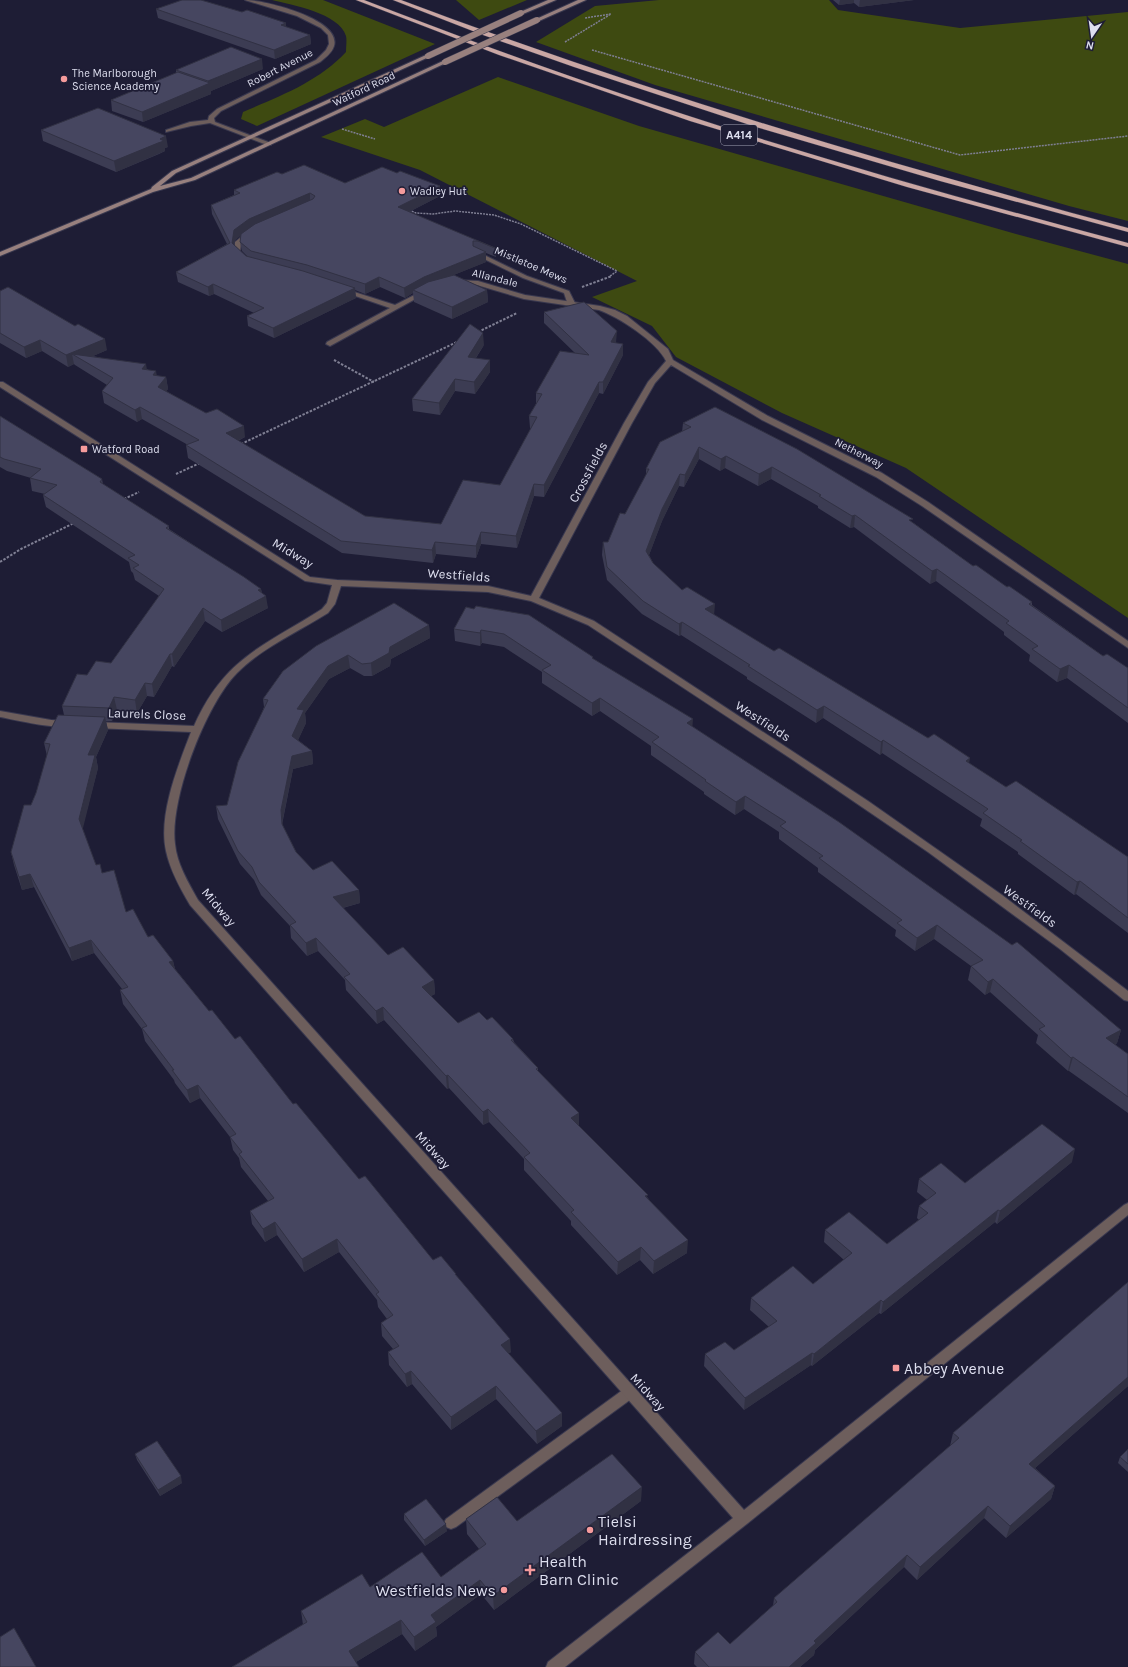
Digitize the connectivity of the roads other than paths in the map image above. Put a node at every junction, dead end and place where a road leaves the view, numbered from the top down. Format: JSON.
{"nodes":[{"id":1,"x":248,"y":0,"type":"edge"},
{"id":2,"x":359,"y":0,"type":"edge"},
{"id":3,"x":396,"y":0,"type":"edge"},
{"id":4,"x":553,"y":0,"type":"edge"},
{"id":5,"x":583,"y":0,"type":"edge"},
{"id":6,"x":211,"y":121,"type":"junction"},
{"id":7,"x":168,"y":131,"type":"dead end"},
{"id":8,"x":252,"y":137,"type":"junction"},
{"id":9,"x":269,"y":144,"type":"junction"},
{"id":10,"x":151,"y":191,"type":"junction"},
{"id":11,"x":260,"y":228,"type":"edge"},
{"id":12,"x":1128,"y":230,"type":"edge"},
{"id":13,"x":1128,"y":245,"type":"edge"},
{"id":14,"x":476,"y":253,"type":"edge"},
{"id":15,"x":0,"y":254,"type":"edge"},
{"id":16,"x":249,"y":263,"type":"edge"},
{"id":17,"x":450,"y":283,"type":"edge"},
{"id":18,"x":338,"y":288,"type":"edge"},
{"id":19,"x":432,"y":288,"type":"edge"},
{"id":20,"x":571,"y":303,"type":"junction"},
{"id":21,"x":394,"y":307,"type":"junction"},
{"id":22,"x":330,"y":344,"type":"road end"},
{"id":23,"x":670,"y":361,"type":"junction"},
{"id":24,"x":0,"y":384,"type":"edge"},
{"id":25,"x":337,"y":583,"type":"junction"},
{"id":26,"x":534,"y":599,"type":"junction"},
{"id":27,"x":1128,"y":646,"type":"edge"},
{"id":28,"x":0,"y":714,"type":"edge"},
{"id":29,"x":198,"y":729,"type":"junction"},
{"id":30,"x":1128,"y":997,"type":"edge"},
{"id":31,"x":1128,"y":1208,"type":"edge"},
{"id":32,"x":629,"y":1393,"type":"junction"},
{"id":33,"x":743,"y":1519,"type":"junction"},
{"id":34,"x":452,"y":1523,"type":"dead end"},
{"id":35,"x":553,"y":1667,"type":"edge"}],
"edges":[{"from":1,"to":6,"type":"street","name":"Robert Avenue"},
{"from":2,"to":13,"type":"highway","number":"A414"},
{"from":3,"to":12,"type":"highway","number":"A414"},
{"from":4,"to":8,"type":"main road","name":"Watford Road","bridge":true},
{"from":5,"to":9,"type":"main road","name":"Watford Road","bridge":true},
{"from":6,"to":7,"type":"street"},
{"from":6,"to":8,"type":"street"},
{"from":8,"to":9,"type":"street"},
{"from":8,"to":10,"type":"main road","name":"Watford Road"},
{"from":9,"to":10,"type":"main road","name":"Watford Road"},
{"from":10,"to":15,"type":"main road","name":"Watford Road"},
{"from":11,"to":16,"type":"street"},
{"from":14,"to":20,"type":"street","name":"Mistletoe Mews"},
{"from":17,"to":20,"type":"street","name":"Allandale"},
{"from":18,"to":21,"type":"street"},
{"from":19,"to":21,"type":"street"},
{"from":20,"to":23,"type":"street","name":"Netherway"},
{"from":21,"to":22,"type":"street"},
{"from":23,"to":26,"type":"street","name":"Crossfields"},
{"from":23,"to":27,"type":"street","name":"Netherway"},
{"from":24,"to":25,"type":"street","name":"Midway"},
{"from":25,"to":26,"type":"street","name":"Westfields"},
{"from":25,"to":29,"type":"street","name":"Midway"},
{"from":26,"to":30,"type":"street","name":"Westfields"},
{"from":28,"to":29,"type":"street","name":"Laurels Close"},
{"from":29,"to":32,"type":"street","name":"Midway"},
{"from":31,"to":33,"type":"street"},
{"from":32,"to":33,"type":"street","name":"Midway"},
{"from":32,"to":34,"type":"street"},
{"from":33,"to":35,"type":"street"}]}
